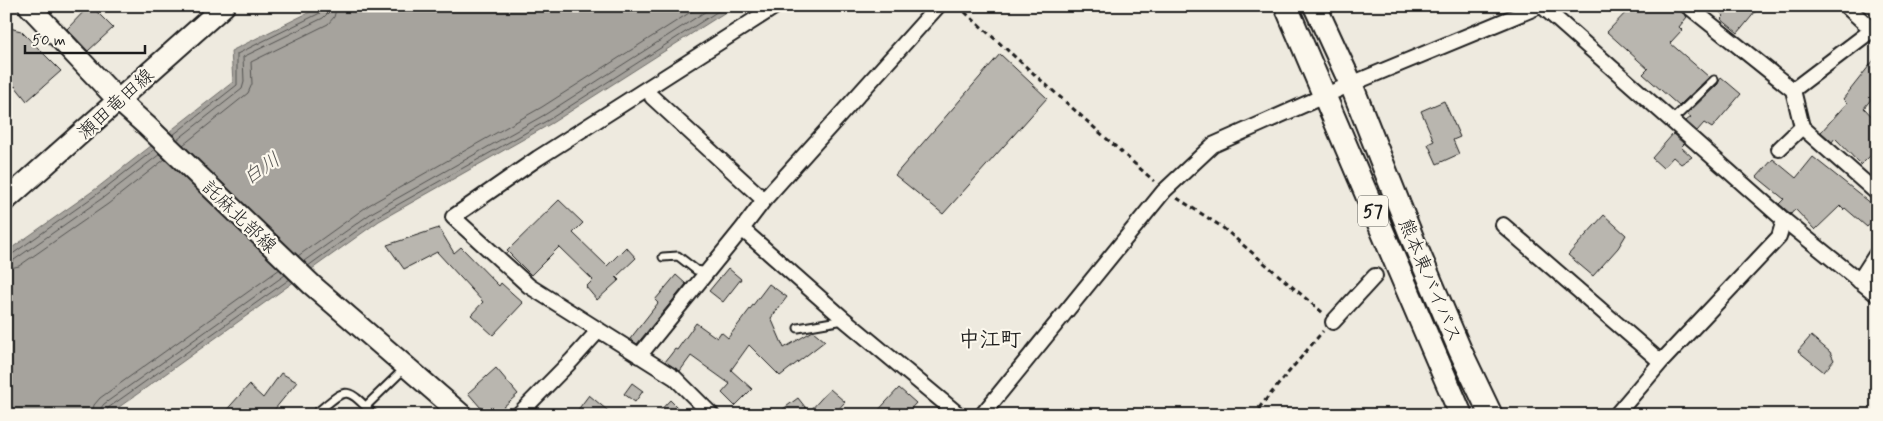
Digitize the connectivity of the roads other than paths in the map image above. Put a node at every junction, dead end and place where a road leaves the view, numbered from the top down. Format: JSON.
{"nodes":[{"id":1,"x":29,"y":6,"type":"edge"},
{"id":2,"x":224,"y":6,"type":"edge"},
{"id":3,"x":776,"y":6,"type":"edge"},
{"id":4,"x":938,"y":6,"type":"edge"},
{"id":5,"x":1286,"y":6,"type":"edge"},
{"id":6,"x":1315,"y":6,"type":"edge"},
{"id":7,"x":1541,"y":6,"type":"edge"},
{"id":8,"x":1688,"y":6,"type":"edge"},
{"id":9,"x":1846,"y":6,"type":"edge"},
{"id":10,"x":1875,"y":30,"type":"edge"},
{"id":11,"x":1351,"y":84,"type":"junction"},
{"id":12,"x":1794,"y":90,"type":"junction"},
{"id":13,"x":1324,"y":96,"type":"junction"},
{"id":14,"x":652,"y":97,"type":"dead end"},
{"id":15,"x":118,"y":100,"type":"junction"},
{"id":16,"x":1676,"y":117,"type":"junction"},
{"id":17,"x":1802,"y":127,"type":"junction"},
{"id":18,"x":1779,"y":149,"type":"dead end"},
{"id":19,"x":1877,"y":193,"type":"edge"},
{"id":20,"x":6,"y":200,"type":"edge"},
{"id":21,"x":764,"y":200,"type":"junction"},
{"id":22,"x":1784,"y":220,"type":"junction"},
{"id":23,"x":1503,"y":225,"type":"dead end"},
{"id":24,"x":742,"y":229,"type":"junction"},
{"id":25,"x":1877,"y":253,"type":"edge"},
{"id":26,"x":663,"y":257,"type":"dead end"},
{"id":27,"x":707,"y":272,"type":"junction"},
{"id":28,"x":1375,"y":276,"type":"dead end"},
{"id":29,"x":1859,"y":281,"type":"junction"},
{"id":30,"x":1877,"y":295,"type":"edge"},
{"id":31,"x":845,"y":320,"type":"junction"},
{"id":32,"x":1333,"y":322,"type":"road end"},
{"id":33,"x":798,"y":328,"type":"dead end"},
{"id":34,"x":599,"y":330,"type":"junction"},
{"id":35,"x":639,"y":356,"type":"junction"},
{"id":36,"x":1662,"y":362,"type":"junction"},
{"id":37,"x":407,"y":366,"type":"junction"},
{"id":38,"x":366,"y":406,"type":"junction"},
{"id":39,"x":314,"y":415,"type":"edge"},
{"id":40,"x":374,"y":415,"type":"edge"},
{"id":41,"x":462,"y":415,"type":"edge"},
{"id":42,"x":518,"y":415,"type":"edge"},
{"id":43,"x":712,"y":415,"type":"edge"},
{"id":44,"x":959,"y":415,"type":"edge"},
{"id":45,"x":982,"y":415,"type":"edge"},
{"id":46,"x":1461,"y":415,"type":"edge"},
{"id":47,"x":1491,"y":415,"type":"edge"},
{"id":48,"x":1616,"y":415,"type":"edge"}],
"edges":[{"from":1,"to":15,"type":"main road","name":"託麻北部線"},
{"from":2,"to":15,"type":"main road","name":"瀬田竜田線"},
{"from":3,"to":34,"type":"street"},
{"from":4,"to":21,"type":"street"},
{"from":5,"to":13,"type":"highway","name":"熊本東バイパス","number":"57"},
{"from":6,"to":11,"type":"highway","name":"熊本東バイパス","number":"57"},
{"from":7,"to":11,"type":"street"},
{"from":7,"to":16,"type":"street"},
{"from":8,"to":12,"type":"street"},
{"from":9,"to":10,"type":"street"},
{"from":10,"to":12,"type":"street"},
{"from":11,"to":13,"type":"street"},
{"from":11,"to":47,"type":"highway","name":"熊本東バイパス","number":"57"},
{"from":12,"to":17,"type":"street"},
{"from":13,"to":45,"type":"street"},
{"from":13,"to":46,"type":"highway","name":"熊本東バイパス","number":"57"},
{"from":14,"to":21,"type":"street"},
{"from":15,"to":20,"type":"main road","name":"瀬田竜田線"},
{"from":15,"to":37,"type":"main road","name":"託麻北部線"},
{"from":16,"to":16,"type":"lane"},
{"from":16,"to":22,"type":"street"},
{"from":17,"to":18,"type":"street"},
{"from":17,"to":19,"type":"street"},
{"from":21,"to":24,"type":"street"},
{"from":22,"to":29,"type":"street"},
{"from":22,"to":36,"type":"street"},
{"from":23,"to":36,"type":"street"},
{"from":24,"to":27,"type":"street"},
{"from":24,"to":31,"type":"street"},
{"from":25,"to":29,"type":"street"},
{"from":26,"to":27,"type":"lane"},
{"from":27,"to":35,"type":"street"},
{"from":28,"to":32,"type":"street"},
{"from":29,"to":30,"type":"street"},
{"from":31,"to":33,"type":"lane"},
{"from":31,"to":44,"type":"street"},
{"from":34,"to":35,"type":"street"},
{"from":34,"to":42,"type":"street"},
{"from":35,"to":43,"type":"street"},
{"from":36,"to":48,"type":"street"},
{"from":37,"to":38,"type":"lane"},
{"from":37,"to":41,"type":"main road","name":"託麻北部線"},
{"from":38,"to":39,"type":"lane"},
{"from":38,"to":40,"type":"lane"}]}
